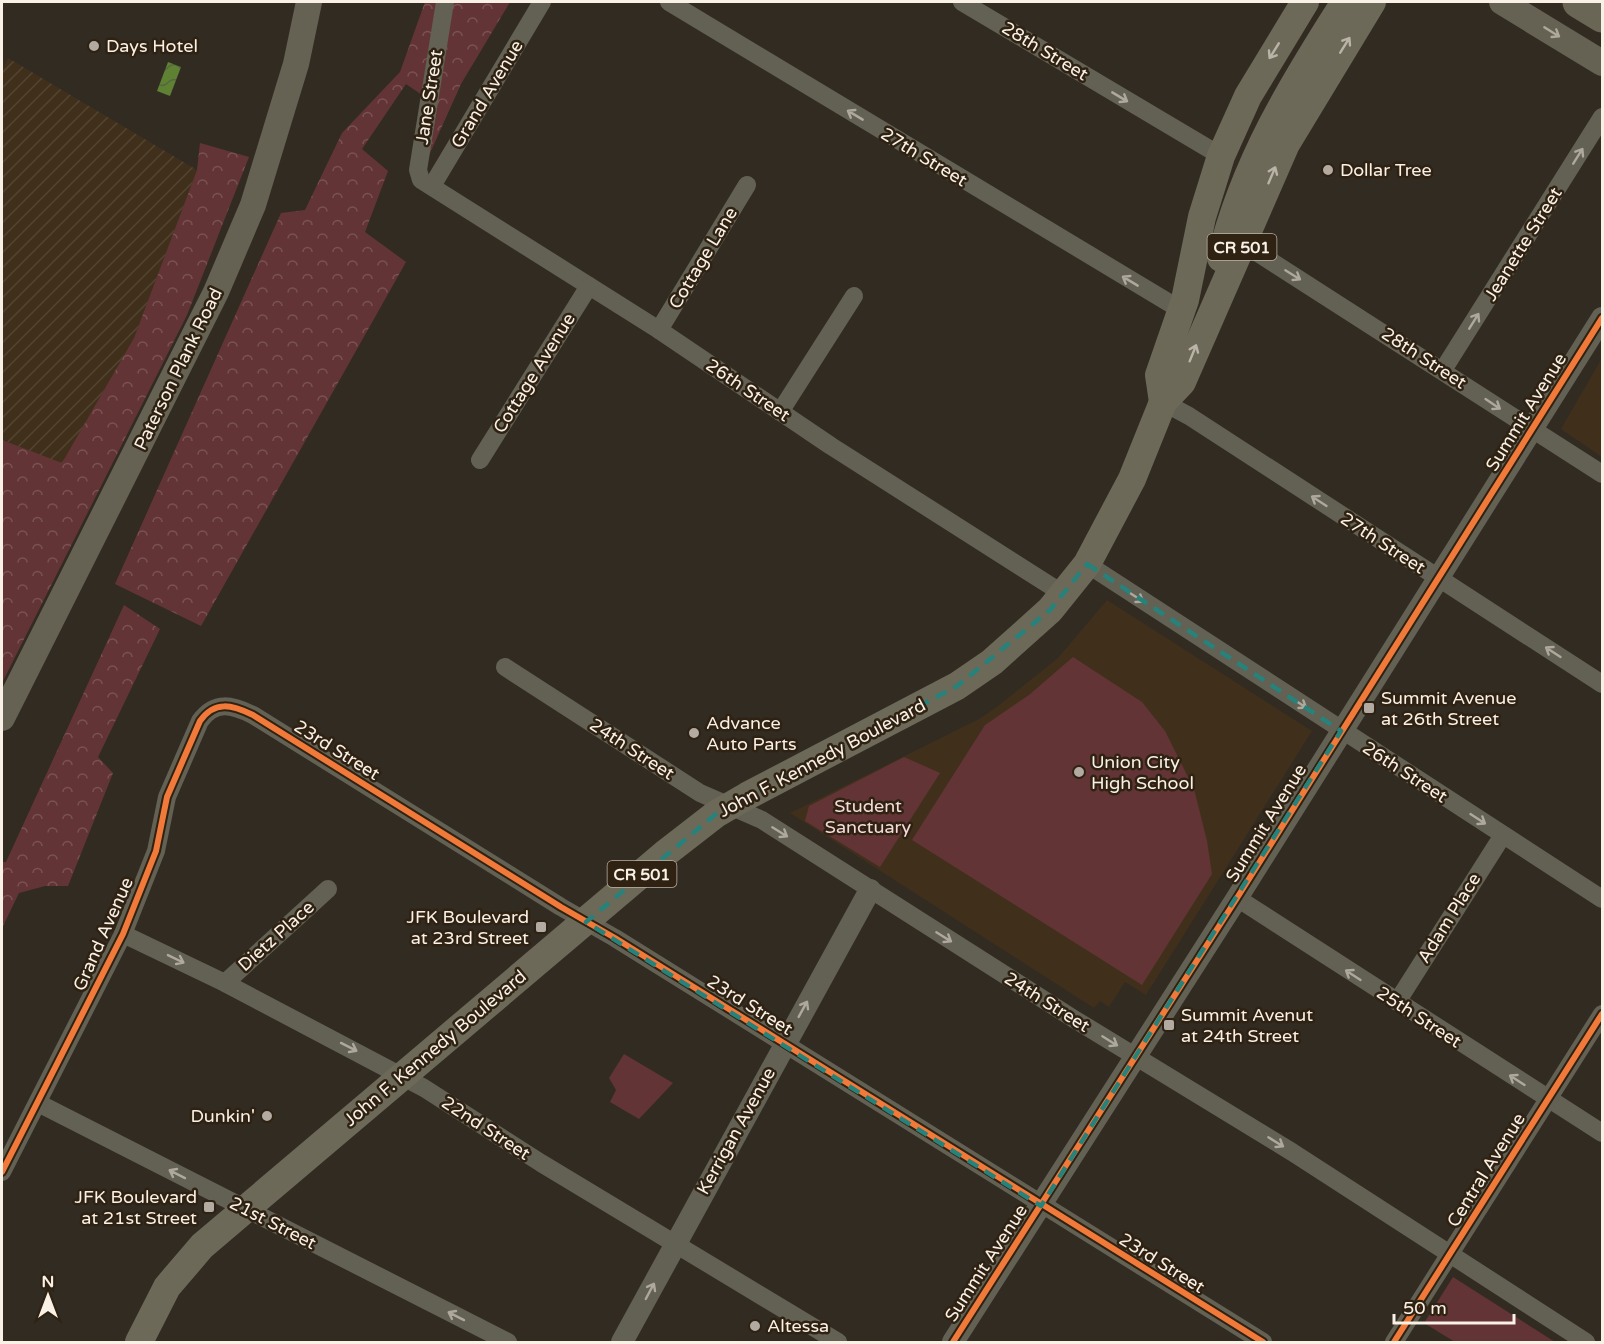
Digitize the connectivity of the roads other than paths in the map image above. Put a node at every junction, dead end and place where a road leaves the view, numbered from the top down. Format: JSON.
{"nodes":[{"id":1,"x":309,"y":2,"type":"edge"},
{"id":2,"x":445,"y":2,"type":"edge"},
{"id":3,"x":542,"y":2,"type":"edge"},
{"id":4,"x":669,"y":2,"type":"edge"},
{"id":5,"x":962,"y":2,"type":"edge"},
{"id":6,"x":1305,"y":2,"type":"edge"},
{"id":7,"x":1326,"y":2,"type":"edge"},
{"id":8,"x":1346,"y":2,"type":"edge"},
{"id":9,"x":1372,"y":2,"type":"edge"},
{"id":10,"x":1502,"y":2,"type":"edge"},
{"id":11,"x":1579,"y":2,"type":"edge"},
{"id":12,"x":1602,"y":16,"type":"edge"},
{"id":13,"x":1602,"y":63,"type":"edge"},
{"id":14,"x":1602,"y":117,"type":"edge"},
{"id":15,"x":1221,"y":156,"type":"junction"},
{"id":16,"x":747,"y":185,"type":"dead end"},
{"id":17,"x":432,"y":186,"type":"junction"},
{"id":18,"x":1244,"y":244,"type":"junction"},
{"id":19,"x":589,"y":286,"type":"junction"},
{"id":20,"x":854,"y":296,"type":"dead end"},
{"id":21,"x":1191,"y":311,"type":"junction"},
{"id":22,"x":1602,"y":318,"type":"edge"},
{"id":23,"x":659,"y":330,"type":"junction"},
{"id":24,"x":1443,"y":370,"type":"junction"},
{"id":25,"x":1163,"y":402,"type":"junction"},
{"id":26,"x":780,"y":412,"type":"junction"},
{"id":27,"x":1534,"y":429,"type":"junction"},
{"id":28,"x":480,"y":460,"type":"dead end"},
{"id":29,"x":1602,"y":474,"type":"edge"},
{"id":30,"x":1088,"y":564,"type":"junction"},
{"id":31,"x":1438,"y":579,"type":"junction"},
{"id":32,"x":1065,"y":595,"type":"junction"},
{"id":33,"x":504,"y":667,"type":"dead end"},
{"id":34,"x":1602,"y":684,"type":"edge"},
{"id":35,"x":217,"y":706,"type":"joint"},
{"id":36,"x":2,"y":718,"type":"edge"},
{"id":37,"x":1341,"y":731,"type":"junction"},
{"id":38,"x":728,"y":807,"type":"junction"},
{"id":39,"x":1503,"y":835,"type":"junction"},
{"id":40,"x":328,"y":889,"type":"dead end"},
{"id":41,"x":870,"y":890,"type":"junction"},
{"id":42,"x":1237,"y":898,"type":"junction"},
{"id":43,"x":1602,"y":899,"type":"edge"},
{"id":44,"x":586,"y":922,"type":"junction"},
{"id":45,"x":123,"y":934,"type":"junction"},
{"id":46,"x":225,"y":983,"type":"junction"},
{"id":47,"x":1396,"y":1002,"type":"junction"},
{"id":48,"x":1602,"y":1014,"type":"edge"},
{"id":49,"x":784,"y":1044,"type":"junction"},
{"id":50,"x":1136,"y":1056,"type":"junction"},
{"id":51,"x":402,"y":1075,"type":"junction"},
{"id":52,"x":1548,"y":1099,"type":"junction"},
{"id":53,"x":38,"y":1103,"type":"junction"},
{"id":54,"x":1602,"y":1133,"type":"edge"},
{"id":55,"x":2,"y":1172,"type":"edge"},
{"id":56,"x":1041,"y":1206,"type":"junction"},
{"id":57,"x":247,"y":1210,"type":"junction"},
{"id":58,"x":675,"y":1243,"type":"junction"},
{"id":59,"x":1449,"y":1255,"type":"junction"},
{"id":60,"x":139,"y":1342,"type":"edge"},
{"id":61,"x":508,"y":1342,"type":"edge"},
{"id":62,"x":622,"y":1342,"type":"edge"},
{"id":63,"x":838,"y":1342,"type":"edge"},
{"id":64,"x":953,"y":1342,"type":"edge"},
{"id":65,"x":1263,"y":1342,"type":"edge"},
{"id":66,"x":1394,"y":1342,"type":"edge"},
{"id":67,"x":1586,"y":1342,"type":"edge"}],
"edges":[{"from":1,"to":36,"type":"main road","name":"Paterson Plank Road"},
{"from":2,"to":17,"type":"street","name":"Jane Street"},
{"from":3,"to":17,"type":"street","name":"Grand Avenue"},
{"from":21,"to":4,"type":"street","name":"27th Street","one_way":true},
{"from":5,"to":15,"type":"street","name":"28th Street","one_way":true},
{"from":6,"to":15,"type":"main road","number":"CR 501","one_way":true},
{"from":7,"to":21,"type":"main road"},
{"from":8,"to":21,"type":"main road"},
{"from":18,"to":9,"type":"main road","number":"CR 501","one_way":true},
{"from":10,"to":13,"type":"main road","one_way":true},
{"from":11,"to":12,"type":"highway"},
{"from":24,"to":14,"type":"street","name":"Jeanette Street","one_way":true},
{"from":15,"to":21,"type":"main road","number":"CR 501"},
{"from":16,"to":23,"type":"street","name":"Cottage Lane"},
{"from":17,"to":19,"type":"street","name":"26th Street"},
{"from":18,"to":21,"type":"main road","number":"CR 501"},
{"from":18,"to":24,"type":"street","name":"28th Street","one_way":true},
{"from":19,"to":23,"type":"street","name":"26th Street"},
{"from":19,"to":28,"type":"street","name":"Cottage Avenue"},
{"from":20,"to":26,"type":"street"},
{"from":21,"to":25,"type":"main road","number":"CR 501"},
{"from":22,"to":27,"type":"street","name":"Summit Avenue"},
{"from":23,"to":26,"type":"street","name":"26th Street"},
{"from":24,"to":27,"type":"street","name":"28th Street","one_way":true},
{"from":25,"to":30,"type":"main road","name":"John F. Kennedy Boulevard","number":"CR 501"},
{"from":31,"to":25,"type":"street","name":"27th Street","one_way":true},
{"from":26,"to":32,"type":"street","name":"26th Street"},
{"from":27,"to":29,"type":"street","name":"28th Street"},
{"from":27,"to":31,"type":"street","name":"Summit Avenue"},
{"from":30,"to":32,"type":"main road","name":"John F. Kennedy Boulevard","number":"CR 501"},
{"from":30,"to":37,"type":"street","name":"26th Street","one_way":true},
{"from":34,"to":31,"type":"street","name":"27th Street","one_way":true},
{"from":31,"to":37,"type":"street","name":"Summit Avenue"},
{"from":32,"to":38,"type":"main road","name":"John F. Kennedy Boulevard","number":"CR 501"},
{"from":33,"to":38,"type":"street","name":"24th Street"},
{"from":35,"to":44,"type":"street","name":"23rd Street"},
{"from":35,"to":45,"type":"street","name":"Grand Avenue"},
{"from":37,"to":39,"type":"street","name":"26th Street","one_way":true},
{"from":37,"to":42,"type":"street","name":"Summit Avenue"},
{"from":38,"to":41,"type":"street","name":"24th Street","one_way":true},
{"from":38,"to":44,"type":"main road","name":"John F. Kennedy Boulevard","number":"CR 501"},
{"from":39,"to":43,"type":"street","name":"26th Street"},
{"from":39,"to":47,"type":"street","name":"Adam Place"},
{"from":40,"to":46,"type":"street","name":"Dietz Place"},
{"from":49,"to":41,"type":"street","name":"Kerrigan Avenue","one_way":true},
{"from":41,"to":50,"type":"street","name":"24th Street","one_way":true},
{"from":47,"to":42,"type":"street","name":"25th Street","one_way":true},
{"from":42,"to":50,"type":"street","name":"Summit Avenue"},
{"from":44,"to":49,"type":"street","name":"23rd Street"},
{"from":44,"to":51,"type":"main road","name":"John F. Kennedy Boulevard","number":"CR 501"},
{"from":45,"to":46,"type":"street","name":"22nd Street","one_way":true},
{"from":45,"to":53,"type":"street","name":"Grand Avenue"},
{"from":46,"to":51,"type":"street","name":"22nd Street","one_way":true},
{"from":52,"to":47,"type":"street","name":"25th Street","one_way":true},
{"from":48,"to":52,"type":"street","name":"Central Avenue"},
{"from":49,"to":56,"type":"street","name":"23rd Street"},
{"from":49,"to":58,"type":"street","name":"Kerrigan Avenue"},
{"from":50,"to":56,"type":"street","name":"Summit Avenue"},
{"from":50,"to":59,"type":"street","name":"24th Street","one_way":true},
{"from":51,"to":57,"type":"main road","name":"John F. Kennedy Boulevard","number":"CR 501"},
{"from":51,"to":58,"type":"street","name":"22nd Street"},
{"from":52,"to":54,"type":"street","name":"25th Street"},
{"from":52,"to":59,"type":"street","name":"Central Avenue"},
{"from":53,"to":55,"type":"street","name":"Grand Avenue"},
{"from":57,"to":53,"type":"street","name":"21st Street","one_way":true},
{"from":56,"to":64,"type":"street","name":"Summit Avenue"},
{"from":56,"to":65,"type":"street","name":"23rd Street"},
{"from":57,"to":60,"type":"main road","name":"John F. Kennedy Boulevard","number":"CR 501"},
{"from":61,"to":57,"type":"street","name":"21st Street","one_way":true},
{"from":62,"to":58,"type":"street","name":"Kerrigan Avenue","one_way":true},
{"from":58,"to":63,"type":"street","name":"22nd Street"},
{"from":59,"to":66,"type":"street","name":"Central Avenue"},
{"from":59,"to":67,"type":"street","name":"24th Street"}]}
